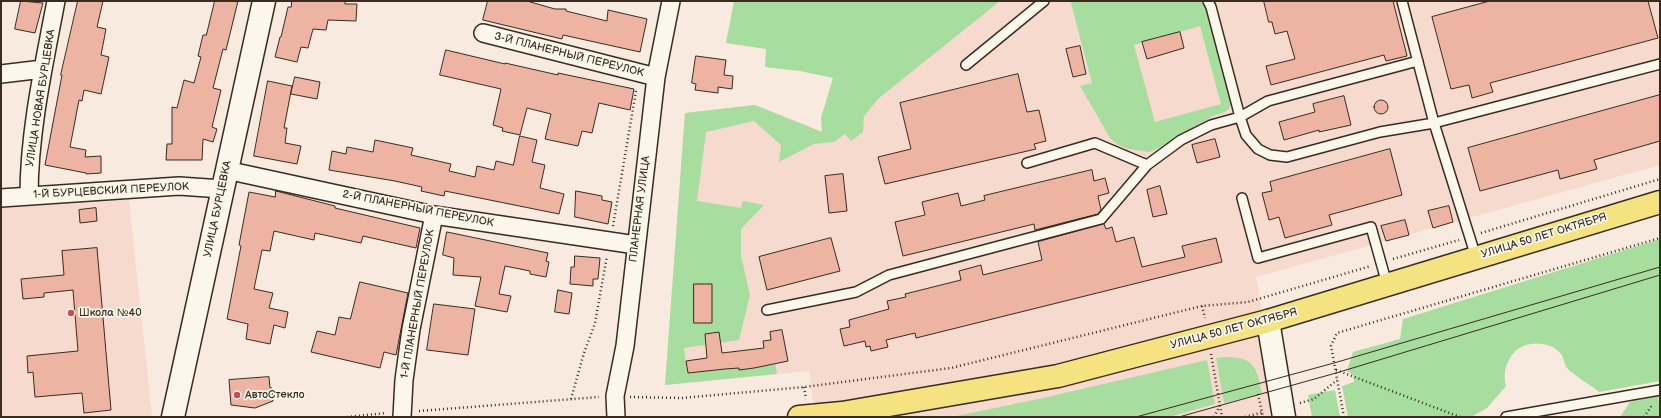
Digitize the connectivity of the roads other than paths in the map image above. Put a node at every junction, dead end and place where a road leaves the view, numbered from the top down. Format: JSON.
{"nodes":[{"id":1,"x":56,"y":1,"type":"edge"},
{"id":2,"x":264,"y":1,"type":"edge"},
{"id":3,"x":671,"y":1,"type":"edge"},
{"id":4,"x":1044,"y":1,"type":"edge"},
{"id":5,"x":1208,"y":1,"type":"edge"},
{"id":6,"x":1402,"y":1,"type":"edge"},
{"id":7,"x":483,"y":33,"type":"dead end"},
{"id":8,"x":1418,"y":61,"type":"junction"},
{"id":9,"x":1660,"y":64,"type":"edge"},
{"id":10,"x":966,"y":65,"type":"dead end"},
{"id":11,"x":43,"y":69,"type":"junction"},
{"id":12,"x":1,"y":74,"type":"edge"},
{"id":13,"x":656,"y":77,"type":"junction"},
{"id":14,"x":1240,"y":117,"type":"junction"},
{"id":15,"x":1434,"y":123,"type":"junction"},
{"id":16,"x":1027,"y":163,"type":"dead end"},
{"id":17,"x":1146,"y":165,"type":"junction"},
{"id":18,"x":224,"y":180,"type":"junction"},
{"id":19,"x":29,"y":196,"type":"junction"},
{"id":20,"x":1,"y":198,"type":"edge"},
{"id":21,"x":1242,"y":198,"type":"dead end"},
{"id":22,"x":1660,"y":202,"type":"edge"},
{"id":23,"x":434,"y":215,"type":"junction"},
{"id":24,"x":636,"y":245,"type":"junction"},
{"id":25,"x":1476,"y":257,"type":"junction"},
{"id":26,"x":1387,"y":284,"type":"junction"},
{"id":27,"x":767,"y":310,"type":"dead end"},
{"id":28,"x":1268,"y":321,"type":"junction"},
{"id":29,"x":1660,"y":390,"type":"edge"},
{"id":30,"x":402,"y":414,"type":"edge"},
{"id":31,"x":842,"y":415,"type":"edge"},
{"id":32,"x":173,"y":417,"type":"edge"},
{"id":33,"x":616,"y":417,"type":"edge"},
{"id":34,"x":799,"y":417,"type":"edge"},
{"id":35,"x":1284,"y":417,"type":"edge"},
{"id":36,"x":1506,"y":417,"type":"edge"}],
"edges":[{"from":1,"to":11,"type":"street","name":"УЛИЦА НОВАЯ БУРЦЕВКА"},
{"from":2,"to":18,"type":"street","name":"УЛИЦА БУРЦЕВКА"},
{"from":3,"to":13,"type":"street","name":"ПЛАНЕРНАЯ УЛИЦА"},
{"from":4,"to":10,"type":"lane"},
{"from":5,"to":14,"type":"lane"},
{"from":6,"to":8,"type":"lane"},
{"from":7,"to":13,"type":"street","name":"3-Й ПЛАНЕРНЫЙ ПЕРЕУЛОК"},
{"from":8,"to":14,"type":"lane"},
{"from":8,"to":15,"type":"lane"},
{"from":9,"to":15,"type":"lane"},
{"from":11,"to":12,"type":"street"},
{"from":11,"to":19,"type":"street","name":"УЛИЦА НОВАЯ БУРЦЕВКА"},
{"from":13,"to":24,"type":"street","name":"ПЛАНЕРНАЯ УЛИЦА"},
{"from":14,"to":15,"type":"lane"},
{"from":14,"to":17,"type":"lane"},
{"from":15,"to":25,"type":"lane"},
{"from":16,"to":17,"type":"lane"},
{"from":17,"to":27,"type":"lane"},
{"from":18,"to":19,"type":"street","name":"1-Й БУРЦЕВСКИЙ ПЕРЕУЛОК"},
{"from":18,"to":23,"type":"street","name":"2-Й ПЛАНЕРНЫЙ ПЕРЕУЛОК"},
{"from":18,"to":32,"type":"street","name":"УЛИЦА БУРЦЕВКА"},
{"from":19,"to":20,"type":"street","name":"1-Й БУРЦЕВСКИЙ ПЕРЕУЛОК"},
{"from":21,"to":26,"type":"lane"},
{"from":22,"to":25,"type":"main road","name":"УЛИЦА 50 ЛЕТ ОКТЯБРЯ"},
{"from":23,"to":24,"type":"street","name":"2-Й ПЛАНЕРНЫЙ ПЕРЕУЛОК"},
{"from":23,"to":30,"type":"street","name":"1-Й ПЛАНЕРНЫЙ ПЕРЕУЛОК"},
{"from":24,"to":33,"type":"street","name":"ПЛАНЕРНАЯ УЛИЦА"},
{"from":25,"to":26,"type":"main road","name":"УЛИЦА 50 ЛЕТ ОКТЯБРЯ"},
{"from":26,"to":28,"type":"main road","name":"УЛИЦА 50 ЛЕТ ОКТЯБРЯ"},
{"from":28,"to":31,"type":"main road","name":"УЛИЦА 50 ЛЕТ ОКТЯБРЯ"},
{"from":28,"to":35,"type":"street"},
{"from":29,"to":36,"type":"lane"},
{"from":31,"to":34,"type":"main road","name":"УЛИЦА 50 ЛЕТ ОКТЯБРЯ"}]}
